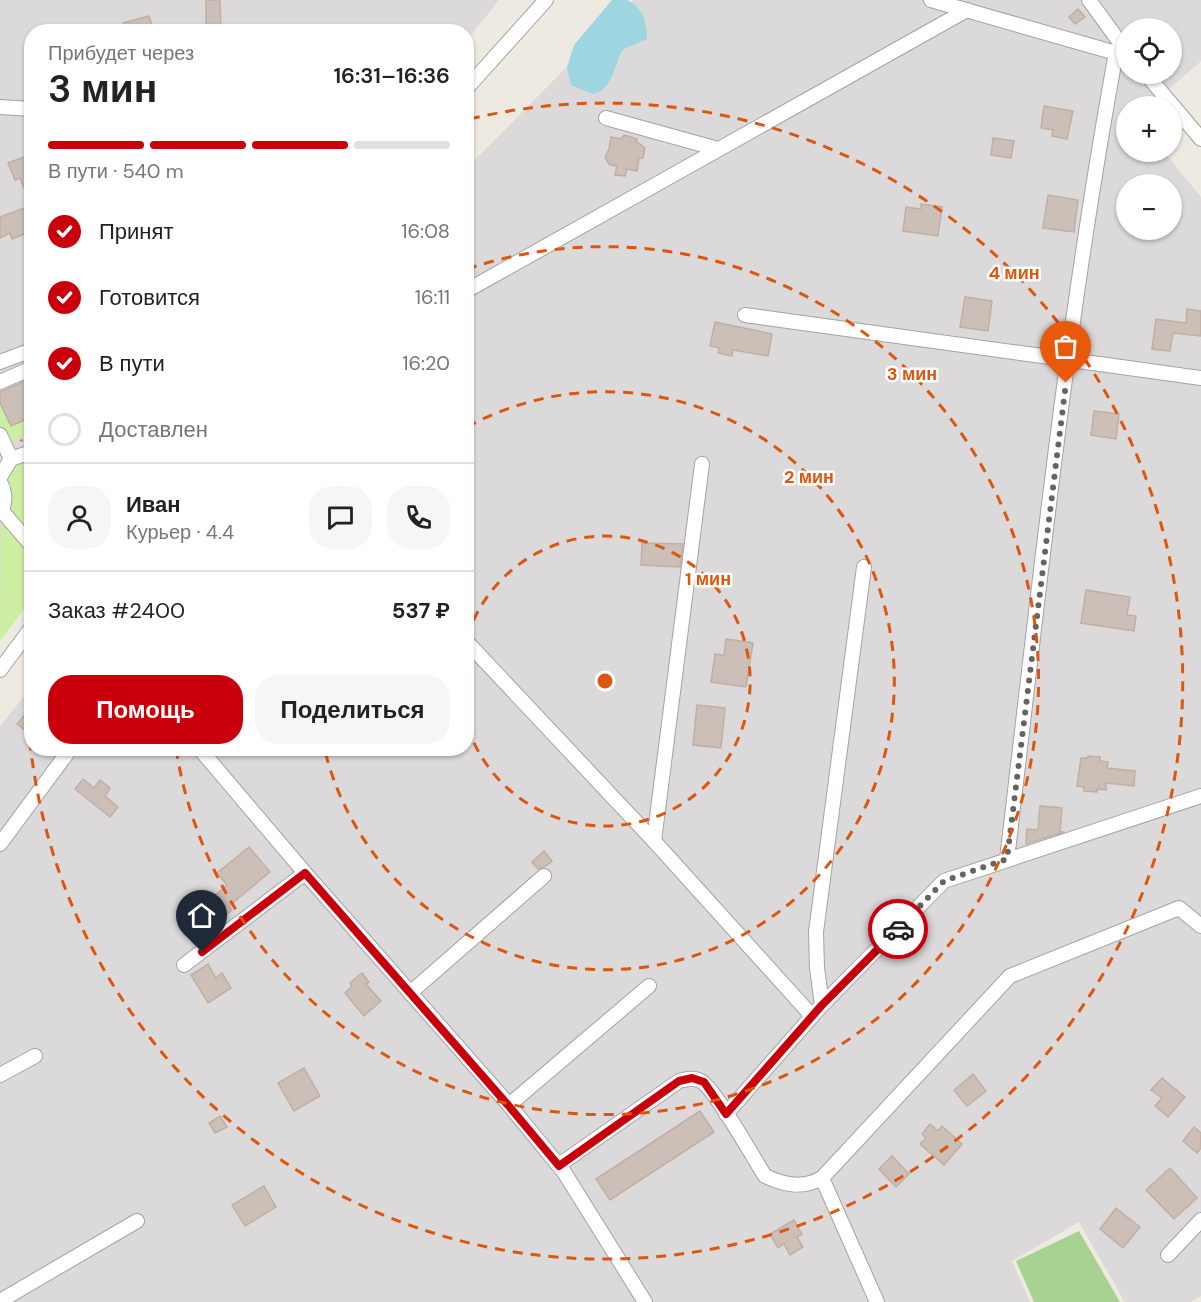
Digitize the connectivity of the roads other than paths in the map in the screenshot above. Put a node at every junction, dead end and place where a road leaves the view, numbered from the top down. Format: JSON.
{"nodes":[{"id":1,"x":546,"y":0,"type":"edge"},
{"id":2,"x":931,"y":0,"type":"edge"},
{"id":3,"x":1089,"y":0,"type":"edge"},
{"id":4,"x":966,"y":10,"type":"junction"},
{"id":5,"x":1116,"y":42,"type":"edge"},
{"id":6,"x":1116,"y":49,"type":"edge"},
{"id":7,"x":1116,"y":76,"type":"edge"},
{"id":8,"x":474,"y":80,"type":"edge"},
{"id":9,"x":1155,"y":84,"type":"edge"},
{"id":10,"x":0,"y":107,"type":"edge"},
{"id":11,"x":24,"y":109,"type":"edge"},
{"id":12,"x":606,"y":118,"type":"dead end"},
{"id":13,"x":1201,"y":138,"type":"edge"},
{"id":14,"x":718,"y":149,"type":"junction"},
{"id":15,"x":474,"y":286,"type":"edge"},
{"id":16,"x":745,"y":315,"type":"dead end"},
{"id":17,"x":24,"y":353,"type":"edge"},
{"id":18,"x":1069,"y":360,"type":"junction"},
{"id":19,"x":0,"y":362,"type":"edge"},
{"id":20,"x":24,"y":372,"type":"edge"},
{"id":21,"x":1201,"y":378,"type":"edge"},
{"id":22,"x":0,"y":382,"type":"edge"},
{"id":23,"x":0,"y":435,"type":"edge"},
{"id":24,"x":24,"y":455,"type":"edge"},
{"id":25,"x":11,"y":459,"type":"junction"},
{"id":26,"x":702,"y":465,"type":"dead end"},
{"id":27,"x":0,"y":477,"type":"edge"},
{"id":28,"x":0,"y":483,"type":"edge"},
{"id":29,"x":1,"y":512,"type":"edge"},
{"id":30,"x":24,"y":537,"type":"edge"},
{"id":31,"x":864,"y":567,"type":"dead end"},
{"id":32,"x":24,"y":638,"type":"edge"},
{"id":33,"x":474,"y":650,"type":"edge"},
{"id":34,"x":0,"y":670,"type":"edge"},
{"id":35,"x":65,"y":756,"type":"edge"},
{"id":36,"x":207,"y":756,"type":"edge"},
{"id":37,"x":1201,"y":795,"type":"edge"},
{"id":38,"x":654,"y":841,"type":"junction"},
{"id":39,"x":0,"y":844,"type":"edge"},
{"id":40,"x":1007,"y":859,"type":"junction"},
{"id":41,"x":305,"y":873,"type":"junction"},
{"id":42,"x":544,"y":876,"type":"dead end"},
{"id":43,"x":1201,"y":926,"type":"edge"},
{"id":44,"x":184,"y":966,"type":"dead end"},
{"id":45,"x":649,"y":986,"type":"dead end"},
{"id":46,"x":410,"y":993,"type":"junction"},
{"id":47,"x":822,"y":1005,"type":"junction"},
{"id":48,"x":812,"y":1016,"type":"junction"},
{"id":49,"x":35,"y":1056,"type":"dead end"},
{"id":50,"x":0,"y":1075,"type":"edge"},
{"id":51,"x":508,"y":1105,"type":"junction"},
{"id":52,"x":726,"y":1114,"type":"junction"},
{"id":53,"x":559,"y":1166,"type":"junction"},
{"id":54,"x":822,"y":1178,"type":"junction"},
{"id":55,"x":1201,"y":1220,"type":"edge"},
{"id":56,"x":137,"y":1221,"type":"dead end"},
{"id":57,"x":1168,"y":1255,"type":"dead end"},
{"id":58,"x":0,"y":1301,"type":"edge"},
{"id":59,"x":645,"y":1302,"type":"edge"},
{"id":60,"x":877,"y":1302,"type":"edge"}],
"edges":[{"from":1,"to":8,"type":"street"},
{"from":2,"to":4,"type":"street"},
{"from":3,"to":5,"type":"street"},
{"from":4,"to":6,"type":"street"},
{"from":4,"to":14,"type":"street"},
{"from":7,"to":18,"type":"street"},
{"from":9,"to":13,"type":"street"},
{"from":10,"to":11,"type":"street"},
{"from":12,"to":14,"type":"street"},
{"from":14,"to":15,"type":"street"},
{"from":16,"to":18,"type":"street"},
{"from":17,"to":19,"type":"street"},
{"from":18,"to":21,"type":"street"},
{"from":18,"to":40,"type":"street"},
{"from":20,"to":22,"type":"street"},
{"from":23,"to":25,"type":"street"},
{"from":24,"to":25,"type":"street"},
{"from":25,"to":27,"type":"street"},
{"from":26,"to":38,"type":"street"},
{"from":28,"to":29,"type":"street"},
{"from":29,"to":30,"type":"street"},
{"from":31,"to":47,"type":"street"},
{"from":32,"to":34,"type":"street"},
{"from":33,"to":38,"type":"street"},
{"from":35,"to":39,"type":"street"},
{"from":36,"to":41,"type":"street"},
{"from":37,"to":40,"type":"street"},
{"from":38,"to":48,"type":"street"},
{"from":40,"to":47,"type":"street"},
{"from":41,"to":44,"type":"street"},
{"from":41,"to":46,"type":"street"},
{"from":42,"to":46,"type":"street"},
{"from":43,"to":54,"type":"street"},
{"from":45,"to":51,"type":"street"},
{"from":46,"to":51,"type":"street"},
{"from":47,"to":48,"type":"street"},
{"from":48,"to":52,"type":"street"},
{"from":49,"to":50,"type":"street"},
{"from":51,"to":53,"type":"street"},
{"from":52,"to":53,"type":"street"},
{"from":52,"to":54,"type":"street"},
{"from":53,"to":59,"type":"street"},
{"from":54,"to":60,"type":"street"},
{"from":55,"to":57,"type":"street"},
{"from":56,"to":58,"type":"street"}]}
